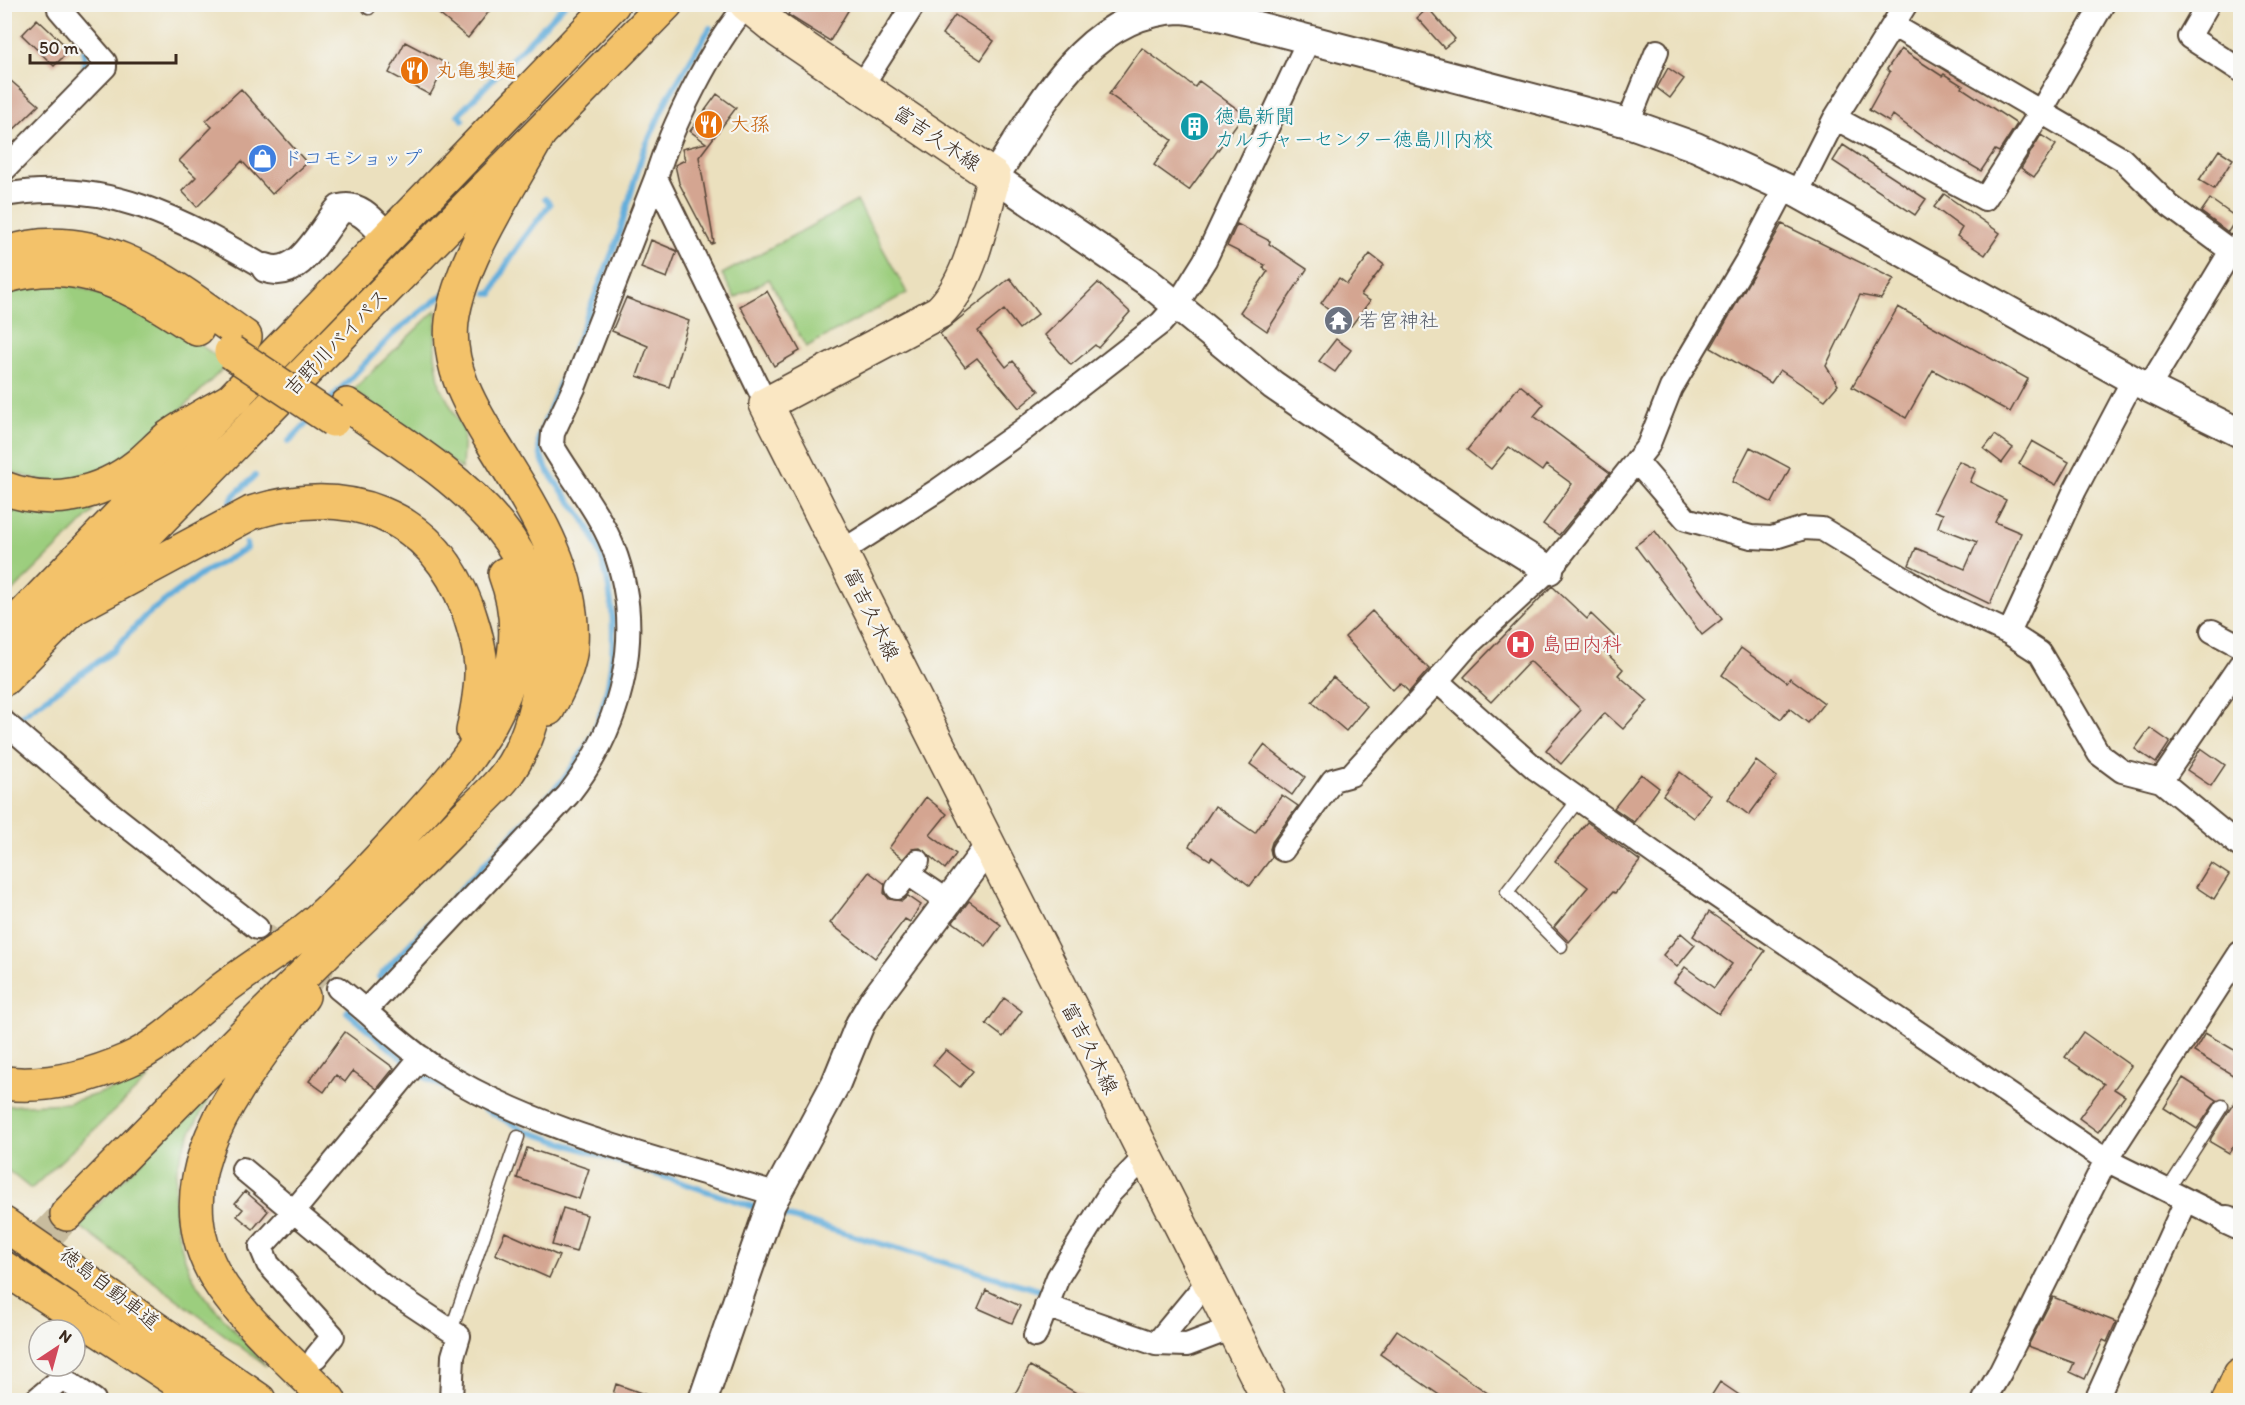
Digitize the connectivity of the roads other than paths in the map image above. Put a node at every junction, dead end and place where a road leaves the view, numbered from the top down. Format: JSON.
{"nodes":[{"id":1,"x":60,"y":4,"type":"edge"},
{"id":2,"x":613,"y":4,"type":"edge"},
{"id":3,"x":666,"y":4,"type":"edge"},
{"id":4,"x":914,"y":4,"type":"edge"},
{"id":5,"x":1906,"y":4,"type":"edge"},
{"id":6,"x":2103,"y":4,"type":"edge"},
{"id":7,"x":2208,"y":4,"type":"edge"},
{"id":8,"x":747,"y":5,"type":"edge"},
{"id":9,"x":1894,"y":26,"type":"junction"},
{"id":10,"x":1309,"y":39,"type":"junction"},
{"id":11,"x":1657,"y":51,"type":"dead end"},
{"id":12,"x":2241,"y":70,"type":"edge"},
{"id":13,"x":861,"y":87,"type":"junction"},
{"id":14,"x":2041,"y":111,"type":"junction"},
{"id":15,"x":1835,"y":118,"type":"junction"},
{"id":16,"x":1628,"y":123,"type":"junction"},
{"id":17,"x":538,"y":136,"type":"junction"},
{"id":18,"x":4,"y":170,"type":"edge"},
{"id":19,"x":994,"y":177,"type":"junction"},
{"id":20,"x":656,"y":178,"type":"junction"},
{"id":21,"x":1791,"y":191,"type":"junction"},
{"id":22,"x":4,"y":195,"type":"edge"},
{"id":23,"x":388,"y":238,"type":"junction"},
{"id":24,"x":2237,"y":248,"type":"edge"},
{"id":25,"x":4,"y":254,"type":"edge"},
{"id":26,"x":266,"y":268,"type":"joint"},
{"id":27,"x":4,"y":277,"type":"edge"},
{"id":28,"x":1177,"y":305,"type":"junction"},
{"id":29,"x":238,"y":344,"type":"junction"},
{"id":30,"x":2141,"y":384,"type":"junction"},
{"id":31,"x":236,"y":397,"type":"junction"},
{"id":32,"x":766,"y":404,"type":"junction"},
{"id":33,"x":340,"y":412,"type":"junction"},
{"id":34,"x":2241,"y":433,"type":"edge"},
{"id":35,"x":1636,"y":461,"type":"junction"},
{"id":36,"x":4,"y":488,"type":"edge"},
{"id":37,"x":841,"y":552,"type":"junction"},
{"id":38,"x":1549,"y":570,"type":"junction"},
{"id":39,"x":74,"y":608,"type":"junction"},
{"id":40,"x":2212,"y":631,"type":"dead end"},
{"id":41,"x":2009,"y":633,"type":"junction"},
{"id":42,"x":4,"y":635,"type":"edge"},
{"id":43,"x":2241,"y":646,"type":"edge"},
{"id":44,"x":2241,"y":665,"type":"edge"},
{"id":45,"x":4,"y":679,"type":"edge"},
{"id":46,"x":1437,"y":681,"type":"junction"},
{"id":47,"x":4,"y":722,"type":"edge"},
{"id":48,"x":528,"y":739,"type":"junction"},
{"id":49,"x":462,"y":767,"type":"junction"},
{"id":50,"x":2161,"y":781,"type":"junction"},
{"id":51,"x":1579,"y":799,"type":"junction"},
{"id":52,"x":2241,"y":846,"type":"edge"},
{"id":53,"x":988,"y":848,"type":"junction"},
{"id":54,"x":1283,"y":850,"type":"dead end"},
{"id":55,"x":908,"y":875,"type":"dead end"},
{"id":56,"x":948,"y":901,"type":"junction"},
{"id":57,"x":335,"y":924,"type":"junction"},
{"id":58,"x":257,"y":928,"type":"tunnel mouth"},
{"id":59,"x":1562,"y":946,"type":"dead end"},
{"id":60,"x":2241,"y":953,"type":"edge"},
{"id":61,"x":338,"y":988,"type":"tunnel mouth"},
{"id":62,"x":366,"y":1010,"type":"junction"},
{"id":63,"x":414,"y":1065,"type":"junction"},
{"id":64,"x":4,"y":1083,"type":"edge"},
{"id":65,"x":2222,"y":1106,"type":"dead end"},
{"id":66,"x":518,"y":1137,"type":"dead end"},
{"id":67,"x":1145,"y":1157,"type":"junction"},
{"id":68,"x":2106,"y":1160,"type":"junction"},
{"id":69,"x":243,"y":1169,"type":"dead end"},
{"id":70,"x":2177,"y":1196,"type":"junction"},
{"id":71,"x":4,"y":1204,"type":"edge"},
{"id":72,"x":770,"y":1206,"type":"junction"},
{"id":73,"x":58,"y":1208,"type":"tunnel mouth"},
{"id":74,"x":293,"y":1212,"type":"junction"},
{"id":75,"x":2234,"y":1223,"type":"edge"},
{"id":76,"x":4,"y":1224,"type":"edge"},
{"id":77,"x":4,"y":1268,"type":"edge"},
{"id":78,"x":1208,"y":1281,"type":"junction"},
{"id":79,"x":1046,"y":1306,"type":"junction"},
{"id":80,"x":1232,"y":1328,"type":"junction"},
{"id":81,"x":451,"y":1331,"type":"junction"},
{"id":82,"x":1035,"y":1336,"type":"dead end"},
{"id":83,"x":1156,"y":1344,"type":"junction"},
{"id":84,"x":316,"y":1357,"type":"dead end"},
{"id":85,"x":2241,"y":1375,"type":"edge"},
{"id":86,"x":211,"y":1386,"type":"edge"},
{"id":87,"x":36,"y":1401,"type":"edge"},
{"id":88,"x":94,"y":1401,"type":"edge"},
{"id":89,"x":259,"y":1401,"type":"edge"},
{"id":90,"x":329,"y":1401,"type":"edge"},
{"id":91,"x":451,"y":1401,"type":"edge"},
{"id":92,"x":703,"y":1401,"type":"edge"},
{"id":93,"x":1269,"y":1401,"type":"edge"},
{"id":94,"x":1984,"y":1401,"type":"edge"},
{"id":95,"x":2096,"y":1401,"type":"edge"},
{"id":96,"x":2229,"y":1401,"type":"edge"}],
"edges":[{"from":1,"to":18,"type":"street"},
{"from":2,"to":23,"type":"main road","name":"吉野川バイパス"},
{"from":3,"to":17,"type":"main road","name":"吉野川バイパス"},
{"from":4,"to":13,"type":"street"},
{"from":5,"to":9,"type":"street"},
{"from":6,"to":14,"type":"street"},
{"from":7,"to":12,"type":"street"},
{"from":8,"to":13,"type":"main road","name":"富吉久木線"},
{"from":8,"to":20,"type":"street"},
{"from":9,"to":14,"type":"street"},
{"from":9,"to":15,"type":"street"},
{"from":10,"to":16,"type":"street"},
{"from":10,"to":19,"type":"street"},
{"from":10,"to":28,"type":"street"},
{"from":11,"to":16,"type":"street"},
{"from":13,"to":19,"type":"main road","name":"富吉久木線"},
{"from":14,"to":15,"type":"street"},
{"from":14,"to":24,"type":"street"},
{"from":15,"to":21,"type":"street"},
{"from":16,"to":21,"type":"street"},
{"from":17,"to":39,"type":"main road","name":"吉野川バイパス"},
{"from":17,"to":48,"type":"main road"},
{"from":19,"to":28,"type":"street"},
{"from":19,"to":32,"type":"main road","name":"富吉久木線"},
{"from":20,"to":32,"type":"street"},
{"from":20,"to":62,"type":"street"},
{"from":21,"to":30,"type":"street"},
{"from":21,"to":35,"type":"street"},
{"from":22,"to":26,"type":"street"},
{"from":23,"to":26,"type":"street"},
{"from":23,"to":31,"type":"main road","name":"吉野川バイパス"},
{"from":24,"to":30,"type":"street"},
{"from":25,"to":29,"type":"main road"},
{"from":27,"to":29,"type":"main road"},
{"from":28,"to":37,"type":"street"},
{"from":28,"to":38,"type":"street"},
{"from":29,"to":33,"type":"main road"},
{"from":30,"to":34,"type":"street"},
{"from":30,"to":41,"type":"street"},
{"from":31,"to":36,"type":"main road"},
{"from":31,"to":42,"type":"main road","name":"吉野川バイパス"},
{"from":32,"to":37,"type":"main road","name":"富吉久木線"},
{"from":33,"to":48,"type":"main road"},
{"from":33,"to":49,"type":"main road"},
{"from":35,"to":38,"type":"street"},
{"from":35,"to":41,"type":"street"},
{"from":37,"to":53,"type":"main road","name":"富吉久木線"},
{"from":38,"to":46,"type":"street"},
{"from":39,"to":45,"type":"main road","name":"吉野川バイパス"},
{"from":39,"to":49,"type":"main road"},
{"from":40,"to":43,"type":"street"},
{"from":41,"to":50,"type":"street"},
{"from":44,"to":50,"type":"street"},
{"from":46,"to":51,"type":"street"},
{"from":46,"to":54,"type":"street"},
{"from":47,"to":58,"type":"street"},
{"from":48,"to":57,"type":"main road"},
{"from":49,"to":57,"type":"main road"},
{"from":50,"to":52,"type":"street"},
{"from":51,"to":59,"type":"lane"},
{"from":51,"to":68,"type":"street"},
{"from":53,"to":56,"type":"street"},
{"from":53,"to":67,"type":"main road","name":"富吉久木線"},
{"from":55,"to":56,"type":"street"},
{"from":56,"to":72,"type":"street"},
{"from":57,"to":64,"type":"main road"},
{"from":57,"to":73,"type":"main road"},
{"from":57,"to":90,"type":"main road"},
{"from":60,"to":68,"type":"street"},
{"from":61,"to":62,"type":"street"},
{"from":62,"to":63,"type":"street"},
{"from":63,"to":72,"type":"street"},
{"from":63,"to":74,"type":"street"},
{"from":65,"to":70,"type":"lane"},
{"from":66,"to":81,"type":"lane"},
{"from":67,"to":78,"type":"main road","name":"富吉久木線"},
{"from":67,"to":79,"type":"street"},
{"from":68,"to":70,"type":"street"},
{"from":68,"to":94,"type":"street"},
{"from":69,"to":74,"type":"street"},
{"from":70,"to":75,"type":"street"},
{"from":70,"to":95,"type":"street"},
{"from":71,"to":86,"type":"main road","name":"徳島自動車道"},
{"from":72,"to":92,"type":"street"},
{"from":74,"to":81,"type":"street"},
{"from":74,"to":84,"type":"street"},
{"from":76,"to":86,"type":"main road","name":"徳島自動車道"},
{"from":77,"to":86,"type":"main road"},
{"from":78,"to":80,"type":"main road","name":"富吉久木線"},
{"from":78,"to":83,"type":"street"},
{"from":79,"to":82,"type":"street"},
{"from":79,"to":83,"type":"street"},
{"from":80,"to":83,"type":"street"},
{"from":80,"to":93,"type":"main road","name":"富吉久木線"},
{"from":81,"to":91,"type":"street"},
{"from":85,"to":96,"type":"main road"},
{"from":86,"to":89,"type":"main road","name":"徳島自動車道"},
{"from":87,"to":88,"type":"street"}]}
